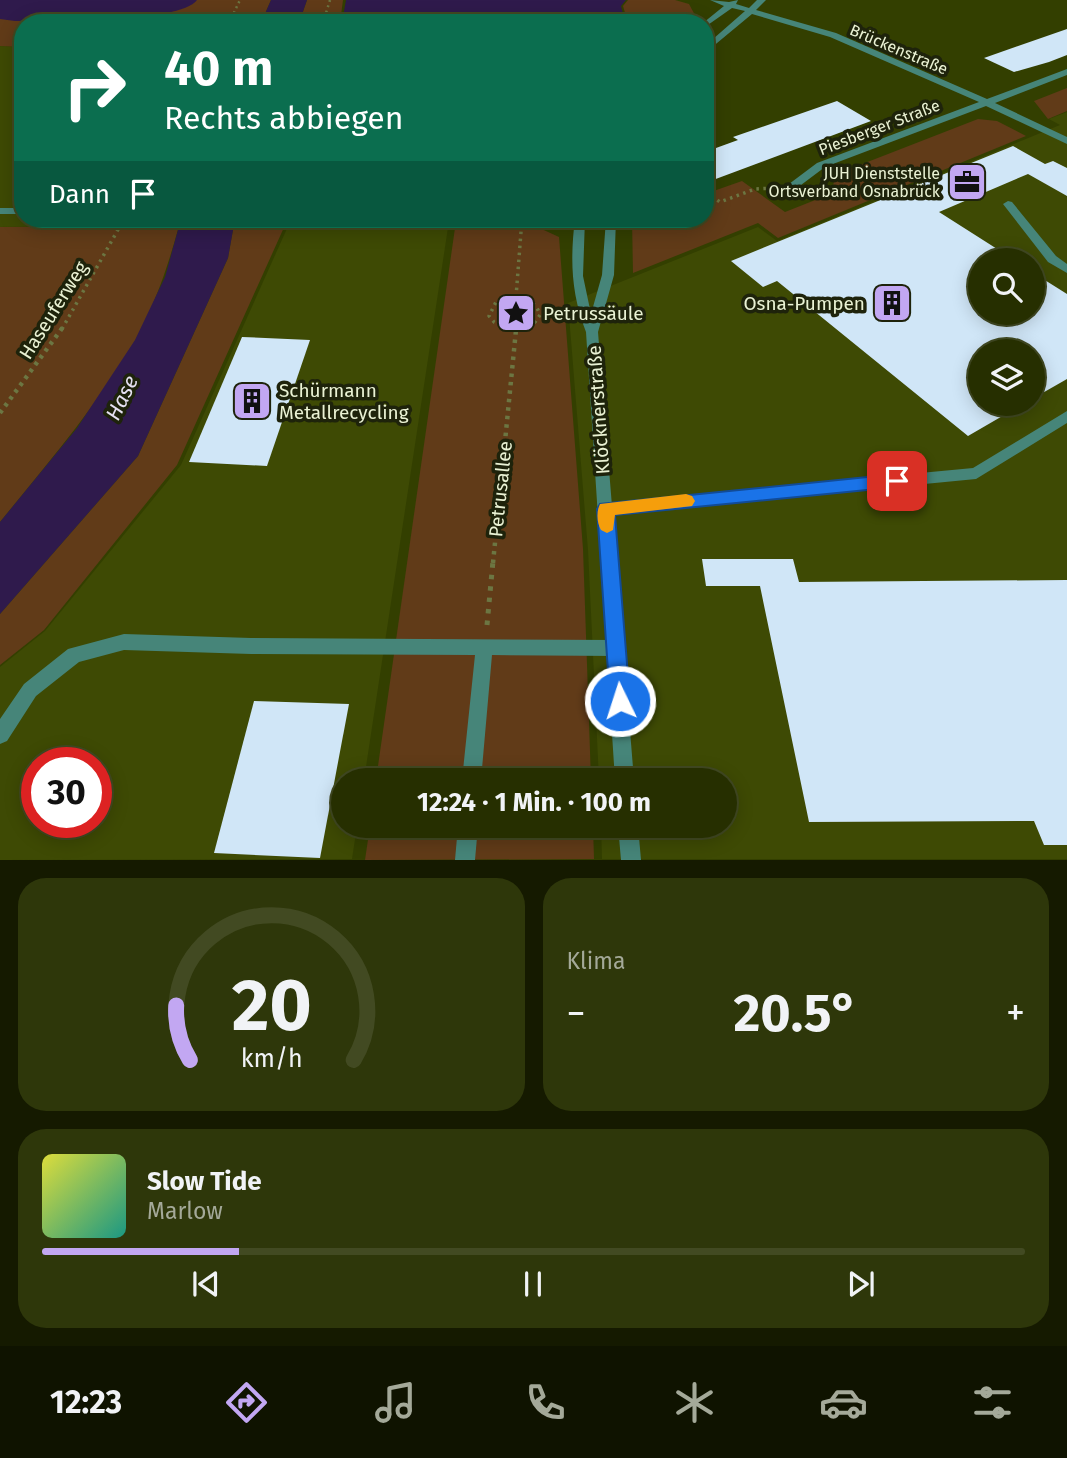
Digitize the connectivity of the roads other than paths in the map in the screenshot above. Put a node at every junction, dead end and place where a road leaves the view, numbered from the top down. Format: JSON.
{"nodes":[{"id":1,"x":714,"y":0,"type":"edge"},
{"id":2,"x":762,"y":0,"type":"edge"},
{"id":3,"x":733,"y":2,"type":"edge"},
{"id":4,"x":751,"y":11,"type":"junction"},
{"id":5,"x":714,"y":17,"type":"edge"},
{"id":6,"x":714,"y":43,"type":"edge"},
{"id":7,"x":1067,"y":72,"type":"edge"},
{"id":8,"x":986,"y":102,"type":"junction"},
{"id":9,"x":1067,"y":141,"type":"edge"},
{"id":10,"x":793,"y":186,"type":"road end"},
{"id":11,"x":1009,"y":204,"type":"dead end"},
{"id":12,"x":579,"y":228,"type":"edge"},
{"id":13,"x":611,"y":228,"type":"edge"},
{"id":14,"x":1067,"y":269,"type":"edge"},
{"id":15,"x":592,"y":332,"type":"junction"},
{"id":16,"x":1067,"y":416,"type":"edge"},
{"id":17,"x":606,"y":509,"type":"junction"},
{"id":18,"x":484,"y":648,"type":"junction"},
{"id":19,"x":617,"y":648,"type":"junction"},
{"id":20,"x":0,"y":735,"type":"edge"},
{"id":21,"x":473,"y":768,"type":"edge"},
{"id":22,"x":624,"y":768,"type":"edge"},
{"id":23,"x":467,"y":838,"type":"edge"},
{"id":24,"x":629,"y":838,"type":"edge"},
{"id":25,"x":465,"y":859,"type":"edge"},
{"id":26,"x":631,"y":859,"type":"edge"}],
"edges":[{"from":1,"to":3,"type":"street","name":"Brückenstraße"},
{"from":2,"to":4,"type":"street"},
{"from":3,"to":4,"type":"street","name":"Brückenstraße"},
{"from":3,"to":5,"type":"street"},
{"from":4,"to":6,"type":"street"},
{"from":4,"to":8,"type":"street","name":"Brückenstraße"},
{"from":7,"to":8,"type":"street","name":"Piesberger Straße"},
{"from":8,"to":9,"type":"street","name":"Brückenstraße"},
{"from":8,"to":10,"type":"street","name":"Piesberger Straße"},
{"from":11,"to":14,"type":"street"},
{"from":12,"to":15,"type":"street","name":"Klöcknerstraße"},
{"from":13,"to":15,"type":"street","name":"Klöcknerstraße"},
{"from":15,"to":17,"type":"street","name":"Klöcknerstraße"},
{"from":16,"to":17,"type":"street"},
{"from":17,"to":19,"type":"street","name":"Klöcknerstraße"},
{"from":18,"to":19,"type":"street"},
{"from":18,"to":20,"type":"street"},
{"from":18,"to":21,"type":"street"},
{"from":19,"to":22,"type":"street","name":"Klöcknerstraße"},
{"from":23,"to":25,"type":"street"},
{"from":24,"to":26,"type":"street"}]}
